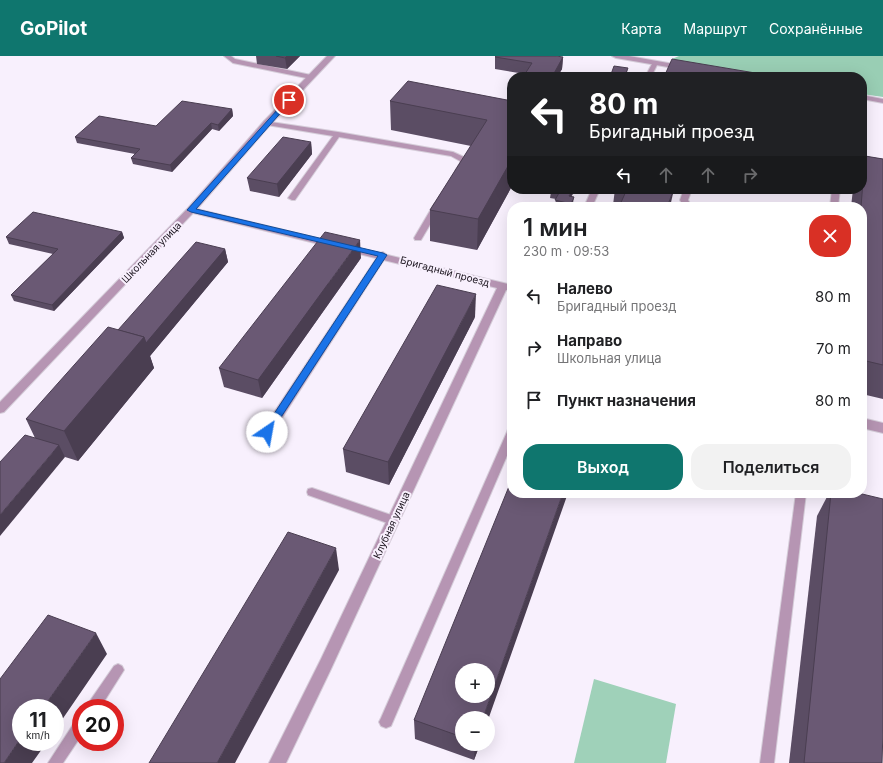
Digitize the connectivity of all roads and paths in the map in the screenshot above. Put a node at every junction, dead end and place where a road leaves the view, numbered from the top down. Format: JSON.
{"nodes":[{"id":1,"x":227,"y":56,"type":"edge"},
{"id":2,"x":331,"y":56,"type":"edge"},
{"id":3,"x":616,"y":56,"type":"edge"},
{"id":4,"x":655,"y":63,"type":"junction"},
{"id":5,"x":694,"y":69,"type":"edge"},
{"id":6,"x":650,"y":72,"type":"edge"},
{"id":7,"x":311,"y":77,"type":"junction"},
{"id":8,"x":867,"y":98,"type":"edge"},
{"id":9,"x":883,"y":101,"type":"edge"},
{"id":10,"x":268,"y":123,"type":"junction"},
{"id":11,"x":338,"y":134,"type":"junction"},
{"id":12,"x":456,"y":175,"type":"edge"},
{"id":13,"x":292,"y":198,"type":"dead end"},
{"id":14,"x":441,"y":200,"type":"edge"},
{"id":15,"x":191,"y":210,"type":"junction"},
{"id":16,"x":418,"y":238,"type":"dead end"},
{"id":17,"x":383,"y":255,"type":"junction"},
{"id":18,"x":507,"y":287,"type":"edge"},
{"id":19,"x":0,"y":409,"type":"edge"},
{"id":20,"x":867,"y":424,"type":"edge"},
{"id":21,"x":883,"y":428,"type":"edge"},
{"id":22,"x":267,"y":432,"type":"dead end"},
{"id":23,"x":507,"y":444,"type":"edge"},
{"id":24,"x":312,"y":492,"type":"dead end"},
{"id":25,"x":800,"y":498,"type":"edge"},
{"id":26,"x":393,"y":520,"type":"junction"},
{"id":27,"x":118,"y":670,"type":"dead end"},
{"id":28,"x":98,"y":699,"type":"edge"},
{"id":29,"x":386,"y":722,"type":"dead end"},
{"id":30,"x":72,"y":738,"type":"edge"},
{"id":31,"x":55,"y":763,"type":"edge"},
{"id":32,"x":277,"y":763,"type":"edge"},
{"id":33,"x":767,"y":763,"type":"edge"}],
"edges":[{"from":1,"to":7,"type":"lane"},
{"from":2,"to":7,"type":"street","name":"Школьная улица"},
{"from":3,"to":4,"type":"street"},
{"from":4,"to":5,"type":"street"},
{"from":4,"to":6,"type":"lane"},
{"from":7,"to":10,"type":"street","name":"Школьная улица"},
{"from":8,"to":9,"type":"street"},
{"from":10,"to":11,"type":"lane"},
{"from":10,"to":15,"type":"street","name":"Школьная улица"},
{"from":11,"to":12,"type":"lane"},
{"from":11,"to":13,"type":"lane"},
{"from":14,"to":16,"type":"lane"},
{"from":15,"to":17,"type":"street","name":"Бригадный проезд"},
{"from":15,"to":19,"type":"street","name":"Школьная улица"},
{"from":17,"to":18,"type":"street","name":"Бригадный проезд"},
{"from":17,"to":22,"type":"lane"},
{"from":18,"to":26,"type":"street","name":"Клубная улица"},
{"from":20,"to":21,"type":"street"},
{"from":23,"to":29,"type":"lane"},
{"from":24,"to":26,"type":"lane"},
{"from":25,"to":33,"type":"lane"},
{"from":26,"to":32,"type":"street","name":"Клубная улица"},
{"from":27,"to":28,"type":"lane"},
{"from":30,"to":31,"type":"lane"}]}
